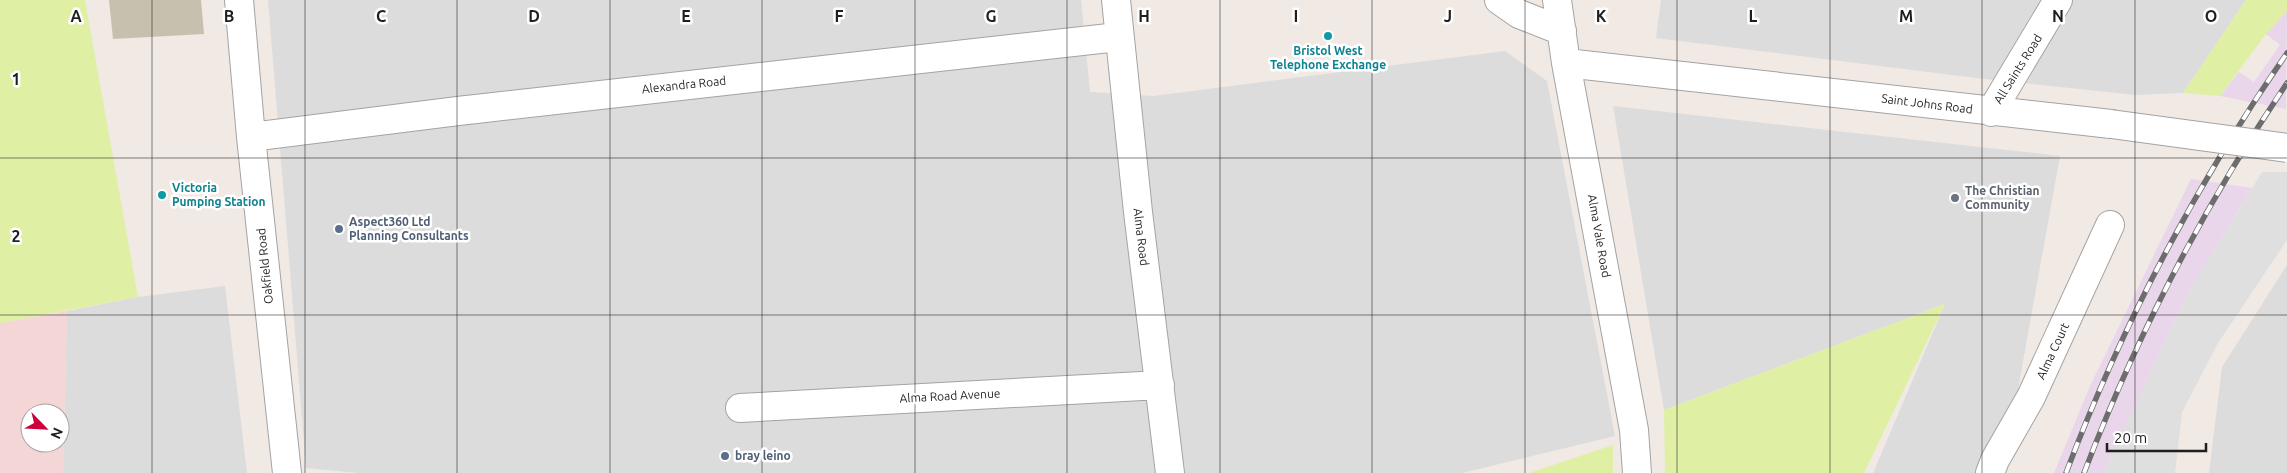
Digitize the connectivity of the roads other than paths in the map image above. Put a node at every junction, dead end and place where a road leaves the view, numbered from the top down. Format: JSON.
{"nodes":[{"id":1,"x":239,"y":0,"type":"edge"},
{"id":2,"x":1116,"y":0,"type":"edge"},
{"id":3,"x":1499,"y":0,"type":"edge"},
{"id":4,"x":1557,"y":0,"type":"edge"},
{"id":5,"x":2058,"y":0,"type":"edge"},
{"id":6,"x":1562,"y":32,"type":"junction"},
{"id":7,"x":1118,"y":37,"type":"junction"},
{"id":8,"x":1566,"y":64,"type":"junction"},
{"id":9,"x":1991,"y":112,"type":"junction"},
{"id":10,"x":251,"y":137,"type":"junction"},
{"id":11,"x":2287,"y":148,"type":"edge"},
{"id":12,"x":2110,"y":226,"type":"dead end"},
{"id":13,"x":1160,"y":385,"type":"junction"},
{"id":14,"x":740,"y":408,"type":"dead end"},
{"id":15,"x":287,"y":473,"type":"edge"},
{"id":16,"x":1170,"y":473,"type":"edge"},
{"id":17,"x":1637,"y":473,"type":"edge"},
{"id":18,"x":1990,"y":473,"type":"edge"}],
"edges":[{"from":1,"to":10,"type":"street","name":"Oakfield Road"},
{"from":2,"to":7,"type":"street","name":"Alma Road"},
{"from":3,"to":6,"type":"street"},
{"from":4,"to":6,"type":"street","name":"Alma Vale Road"},
{"from":5,"to":9,"type":"street","name":"All Saints Road"},
{"from":6,"to":8,"type":"street","name":"Alma Vale Road"},
{"from":7,"to":10,"type":"street","name":"Alexandra Road"},
{"from":7,"to":13,"type":"street","name":"Alma Road"},
{"from":8,"to":9,"type":"street","name":"Saint Johns Road"},
{"from":8,"to":17,"type":"street","name":"Alma Vale Road"},
{"from":9,"to":11,"type":"street","name":"Saint Johns Road","bridge":true},
{"from":10,"to":15,"type":"street","name":"Oakfield Road"},
{"from":12,"to":18,"type":"street","name":"Alma Court"},
{"from":13,"to":14,"type":"street","name":"Alma Road Avenue"},
{"from":13,"to":16,"type":"street","name":"Alma Road"}]}
